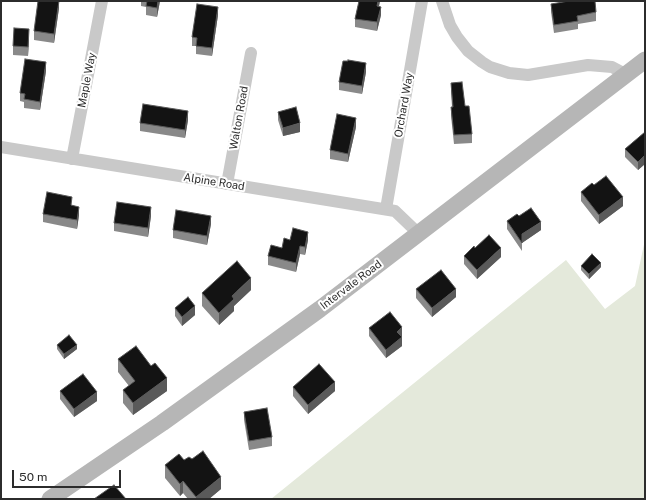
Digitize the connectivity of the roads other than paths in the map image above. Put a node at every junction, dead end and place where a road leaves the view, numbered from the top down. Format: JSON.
{"nodes":[{"id":1,"x":102,"y":1,"type":"edge"},
{"id":2,"x":422,"y":1,"type":"edge"},
{"id":3,"x":442,"y":1,"type":"edge"},
{"id":4,"x":251,"y":53,"type":"dead end"},
{"id":5,"x":645,"y":60,"type":"edge"},
{"id":6,"x":627,"y":75,"type":"junction"},
{"id":7,"x":1,"y":147,"type":"edge"},
{"id":8,"x":72,"y":159,"type":"junction"},
{"id":9,"x":227,"y":184,"type":"junction"},
{"id":10,"x":386,"y":209,"type":"junction"},
{"id":11,"x":419,"y":234,"type":"junction"},
{"id":12,"x":50,"y":499,"type":"edge"}],
"edges":[{"from":1,"to":8,"type":"street","name":"Maple Way"},
{"from":2,"to":10,"type":"street","name":"Orchard Way"},
{"from":3,"to":6,"type":"street"},
{"from":4,"to":9,"type":"street","name":"Walton Road"},
{"from":5,"to":6,"type":"street","name":"Intervale Road"},
{"from":6,"to":11,"type":"street","name":"Intervale Road"},
{"from":7,"to":8,"type":"street","name":"Alpine Road"},
{"from":8,"to":9,"type":"street","name":"Alpine Road"},
{"from":9,"to":10,"type":"street","name":"Alpine Road"},
{"from":10,"to":11,"type":"street","name":"Alpine Road"},
{"from":11,"to":12,"type":"street","name":"Intervale Road"}]}
